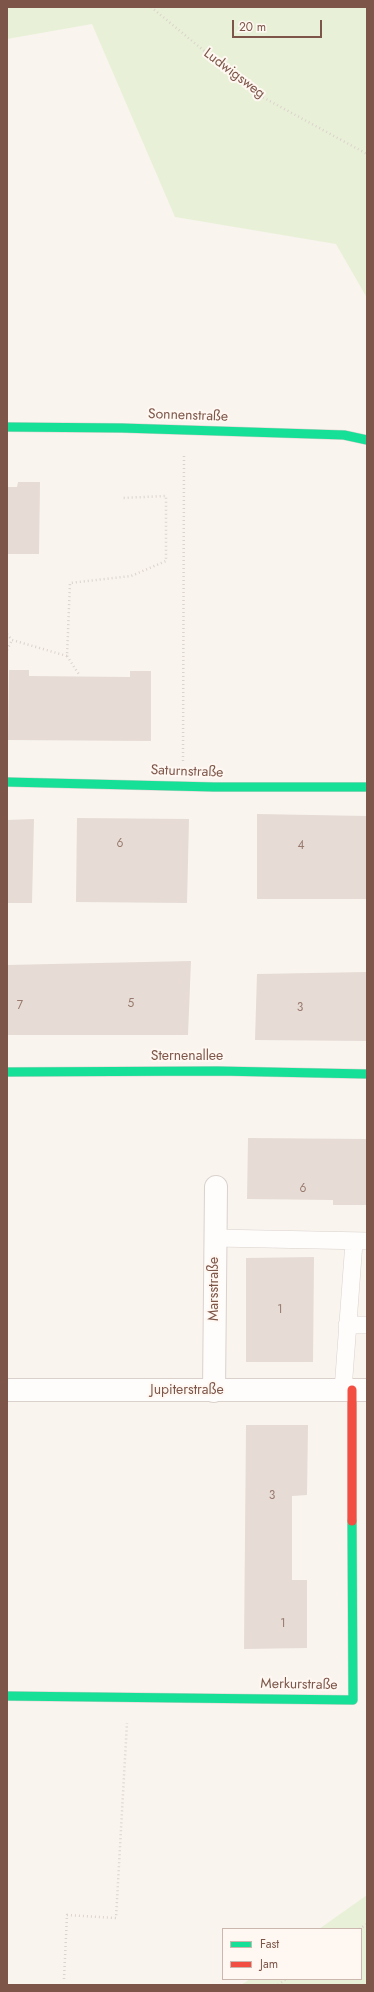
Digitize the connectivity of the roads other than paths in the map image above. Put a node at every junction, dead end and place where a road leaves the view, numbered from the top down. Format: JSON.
{"nodes":[{"id":1,"x":7,"y":427,"type":"edge"},
{"id":2,"x":367,"y":440,"type":"edge"},
{"id":3,"x":7,"y":782,"type":"edge"},
{"id":4,"x":367,"y":787,"type":"edge"},
{"id":5,"x":7,"y":1072,"type":"edge"},
{"id":6,"x":367,"y":1074,"type":"edge"},
{"id":7,"x":216,"y":1187,"type":"dead end"},
{"id":8,"x":215,"y":1238,"type":"junction"},
{"id":9,"x":360,"y":1242,"type":"edge"},
{"id":10,"x":347,"y":1325,"type":"junction"},
{"id":11,"x":367,"y":1325,"type":"edge"},
{"id":12,"x":7,"y":1390,"type":"edge"},
{"id":13,"x":354,"y":1390,"type":"edge"},
{"id":14,"x":214,"y":1391,"type":"junction"},
{"id":15,"x":7,"y":1696,"type":"edge"}],
"edges":[{"from":1,"to":2,"type":"street","name":"Sonnenstraße"},
{"from":3,"to":4,"type":"street","name":"Saturnstraße"},
{"from":5,"to":6,"type":"street","name":"Sternenallee"},
{"from":7,"to":8,"type":"street","name":"Marsstraße"},
{"from":8,"to":9,"type":"lane"},
{"from":8,"to":14,"type":"street","name":"Marsstraße"},
{"from":9,"to":10,"type":"lane"},
{"from":10,"to":11,"type":"lane"},
{"from":10,"to":13,"type":"lane"},
{"from":12,"to":14,"type":"street","name":"Jupiterstraße"},
{"from":13,"to":14,"type":"street","name":"Jupiterstraße"},
{"from":13,"to":15,"type":"street","name":"Merkurstraße"}]}
